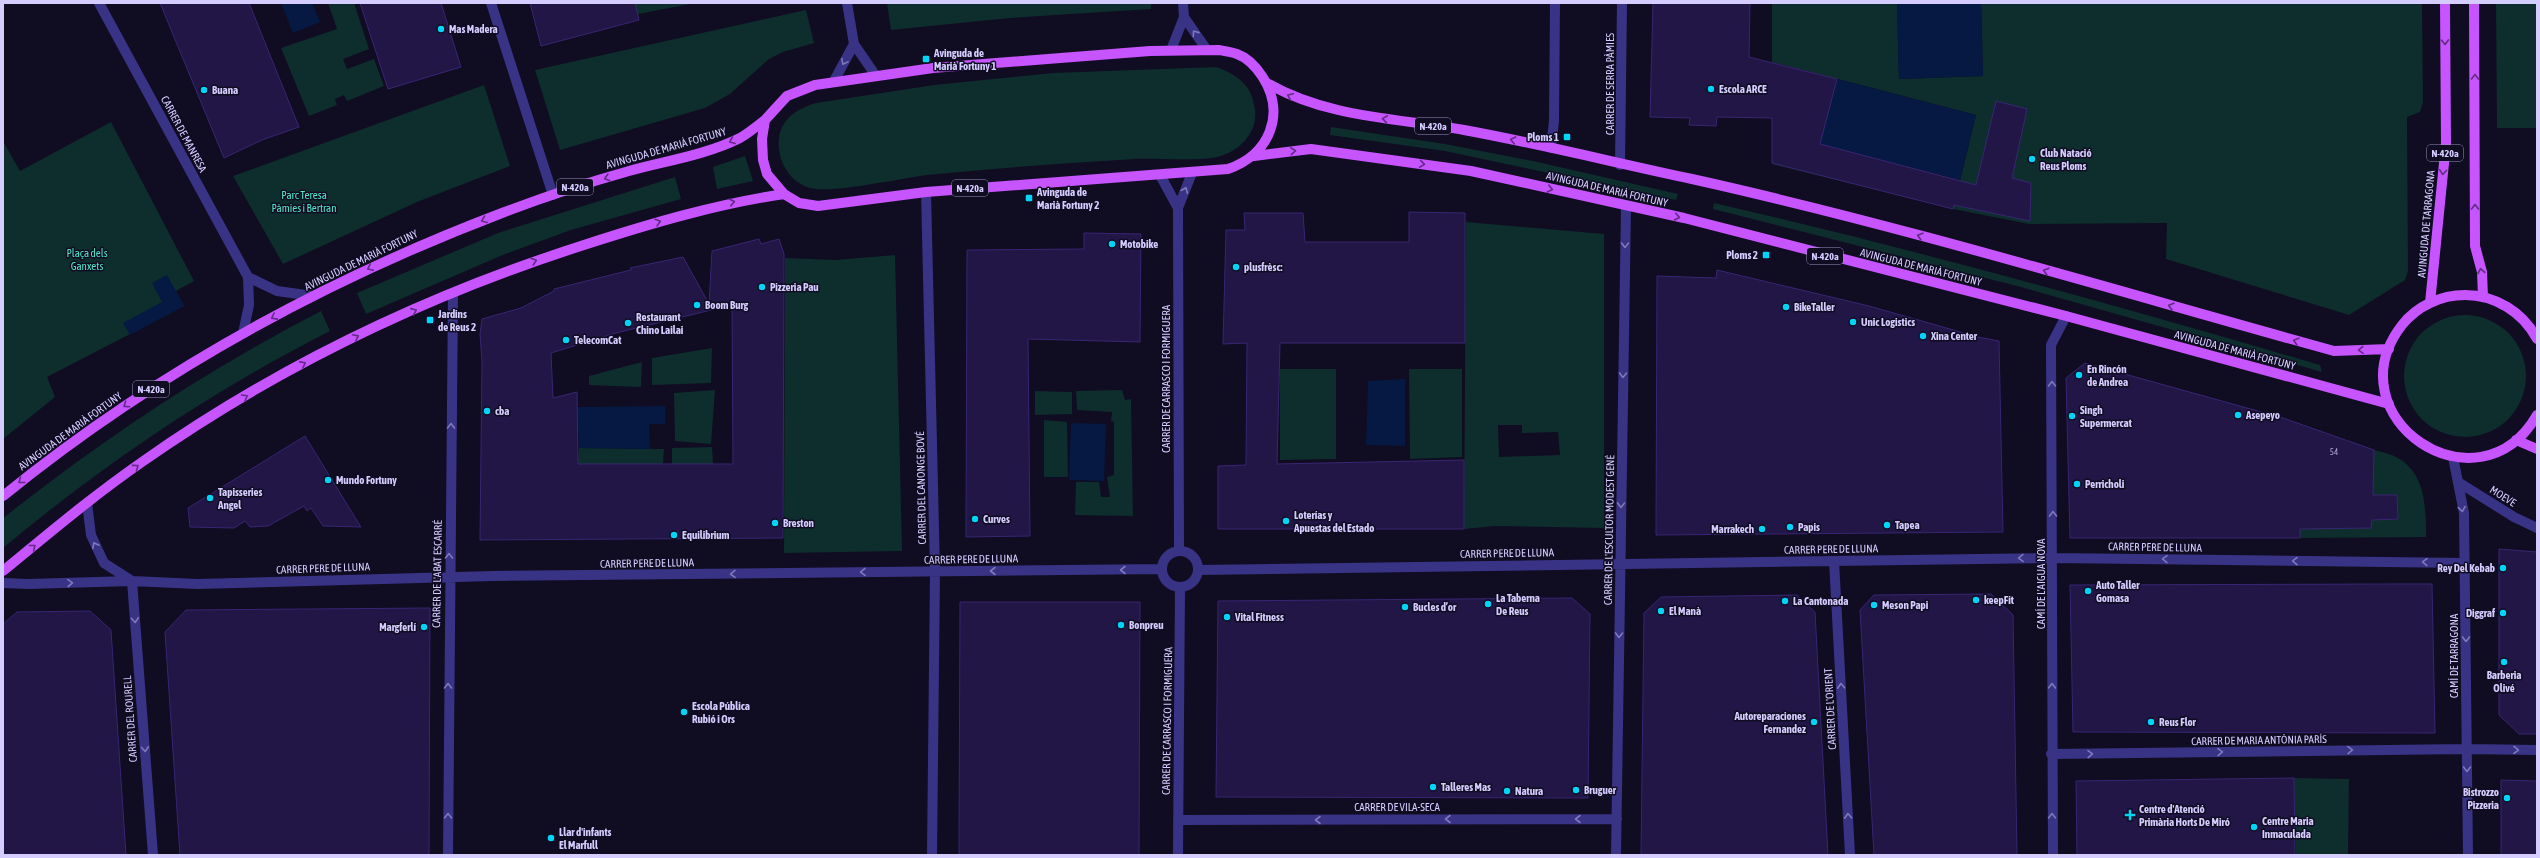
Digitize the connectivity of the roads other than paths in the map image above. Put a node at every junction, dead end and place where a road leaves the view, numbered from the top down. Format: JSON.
{"nodes":[{"id":1,"x":99,"y":3,"type":"edge"},
{"id":2,"x":491,"y":3,"type":"edge"},
{"id":3,"x":847,"y":3,"type":"edge"},
{"id":4,"x":1183,"y":3,"type":"edge"},
{"id":5,"x":1555,"y":3,"type":"edge"},
{"id":6,"x":1622,"y":3,"type":"edge"},
{"id":7,"x":2444,"y":3,"type":"edge"},
{"id":8,"x":2474,"y":3,"type":"edge"},
{"id":9,"x":1184,"y":17,"type":"junction"},
{"id":10,"x":854,"y":44,"type":"junction"},
{"id":11,"x":1171,"y":50,"type":"junction"},
{"id":12,"x":1207,"y":50,"type":"junction"},
{"id":13,"x":876,"y":76,"type":"junction"},
{"id":14,"x":834,"y":81,"type":"junction"},
{"id":15,"x":1267,"y":83,"type":"junction"},
{"id":16,"x":765,"y":120,"type":"junction"},
{"id":17,"x":1551,"y":148,"type":"junction"},
{"id":18,"x":1254,"y":156,"type":"junction"},
{"id":19,"x":1620,"y":165,"type":"junction"},
{"id":20,"x":1192,"y":173,"type":"junction"},
{"id":21,"x":1160,"y":175,"type":"junction"},
{"id":22,"x":926,"y":192,"type":"junction"},
{"id":23,"x":784,"y":194,"type":"junction"},
{"id":24,"x":553,"y":195,"type":"junction"},
{"id":25,"x":1626,"y":206,"type":"junction"},
{"id":26,"x":1178,"y":208,"type":"junction"},
{"id":27,"x":248,"y":277,"type":"junction"},
{"id":28,"x":453,"y":293,"type":"junction"},
{"id":29,"x":313,"y":296,"type":"junction"},
{"id":30,"x":2484,"y":297,"type":"junction"},
{"id":31,"x":2430,"y":303,"type":"junction"},
{"id":32,"x":2066,"y":316,"type":"junction"},
{"id":33,"x":243,"y":333,"type":"junction"},
{"id":34,"x":2537,"y":339,"type":"edge"},
{"id":35,"x":2389,"y":349,"type":"junction"},
{"id":36,"x":2389,"y":404,"type":"junction"},
{"id":37,"x":2537,"y":416,"type":"edge"},
{"id":38,"x":2516,"y":440,"type":"junction"},
{"id":39,"x":2537,"y":449,"type":"edge"},
{"id":40,"x":2453,"y":457,"type":"junction"},
{"id":41,"x":2458,"y":482,"type":"junction"},
{"id":42,"x":3,"y":496,"type":"edge"},
{"id":43,"x":87,"y":503,"type":"junction"},
{"id":44,"x":2537,"y":528,"type":"edge"},
{"id":45,"x":1179,"y":550,"type":"junction"},
{"id":46,"x":2054,"y":558,"type":"junction"},
{"id":47,"x":1834,"y":561,"type":"junction"},
{"id":48,"x":1620,"y":563,"type":"junction"},
{"id":49,"x":2464,"y":563,"type":"junction"},
{"id":50,"x":1162,"y":569,"type":"junction"},
{"id":51,"x":1198,"y":570,"type":"junction"},
{"id":52,"x":3,"y":571,"type":"edge"},
{"id":53,"x":935,"y":571,"type":"junction"},
{"id":54,"x":449,"y":577,"type":"junction"},
{"id":55,"x":132,"y":581,"type":"junction"},
{"id":56,"x":3,"y":583,"type":"edge"},
{"id":57,"x":1180,"y":588,"type":"junction"},
{"id":58,"x":2467,"y":749,"type":"junction"},
{"id":59,"x":2537,"y":750,"type":"edge"},
{"id":60,"x":2051,"y":754,"type":"junction"},
{"id":61,"x":1617,"y":819,"type":"junction"},
{"id":62,"x":1178,"y":820,"type":"junction"},
{"id":63,"x":153,"y":855,"type":"edge"},
{"id":64,"x":448,"y":855,"type":"edge"},
{"id":65,"x":932,"y":855,"type":"edge"},
{"id":66,"x":1178,"y":855,"type":"edge"},
{"id":67,"x":1616,"y":855,"type":"edge"},
{"id":68,"x":1850,"y":855,"type":"edge"},
{"id":69,"x":2053,"y":855,"type":"edge"},
{"id":70,"x":2468,"y":855,"type":"edge"}],
"edges":[{"from":1,"to":27,"type":"street","name":"CARRER DE MANRESA"},
{"from":2,"to":24,"type":"street"},
{"from":3,"to":10,"type":"street"},
{"from":4,"to":9,"type":"street"},
{"from":5,"to":17,"type":"street"},
{"from":6,"to":19,"type":"street","name":"CARRER DE SERRA PÀMIES"},
{"from":7,"to":31,"type":"main road","name":"AVINGUDA DE TARRAGONA","number":"N-420a","one_way":true},
{"from":30,"to":8,"type":"main road","number":"N-420a","one_way":true},
{"from":9,"to":11,"type":"street"},
{"from":12,"to":9,"type":"street","one_way":true},
{"from":10,"to":13,"type":"street"},
{"from":10,"to":14,"type":"street","one_way":true},
{"from":11,"to":12,"type":"main road","number":"N-420a"},
{"from":11,"to":13,"type":"main road","number":"N-420a"},
{"from":12,"to":15,"type":"main road","number":"N-420a"},
{"from":13,"to":14,"type":"main road","number":"N-420a"},
{"from":14,"to":16,"type":"main road","number":"N-420a"},
{"from":17,"to":15,"type":"main road","number":"N-420a","one_way":true},
{"from":15,"to":18,"type":"main road","number":"N-420a"},
{"from":16,"to":23,"type":"main road","number":"N-420a"},
{"from":16,"to":24,"type":"main road","name":"AVINGUDA DE MARIÀ FORTUNY","number":"N-420a","one_way":true},
{"from":17,"to":19,"type":"main road","number":"N-420a"},
{"from":18,"to":20,"type":"main road","number":"N-420a"},
{"from":18,"to":25,"type":"main road","name":"AVINGUDA DE MARIÀ FORTUNY","number":"N-420a","one_way":true},
{"from":35,"to":19,"type":"main road","number":"N-420a","one_way":true},
{"from":20,"to":21,"type":"main road","number":"N-420a"},
{"from":26,"to":20,"type":"street","name":"CARRER DE CARRASCO I FORMIGUERA","one_way":true},
{"from":21,"to":22,"type":"main road","number":"N-420a"},
{"from":21,"to":26,"type":"street","name":"CARRER DE CARRASCO I FORMIGUERA"},
{"from":22,"to":23,"type":"main road","number":"N-420a"},
{"from":22,"to":53,"type":"street","name":"CARRER DEL CANONGE BOVÉ"},
{"from":28,"to":23,"type":"main road","one_way":true},
{"from":24,"to":29,"type":"main road","name":"AVINGUDA DE MARIÀ FORTUNY","number":"N-420a","one_way":true},
{"from":25,"to":32,"type":"main road","name":"AVINGUDA DE MARIÀ FORTUNY","number":"N-420a","one_way":true},
{"from":25,"to":48,"type":"street","name":"CARRER DE L'ESCULTOR MODEST GENÉ","one_way":true},
{"from":26,"to":45,"type":"street","name":"CARRER DE CARRASCO I FORMIGUERA"},
{"from":27,"to":29,"type":"street"},
{"from":27,"to":33,"type":"street","name":"CARRER DE MANRESA"},
{"from":43,"to":28,"type":"main road","one_way":true},
{"from":54,"to":28,"type":"street","name":"CARRER DE L'ABAT ESCARRÉ","one_way":true},
{"from":29,"to":33,"type":"main road","name":"AVINGUDA DE MARIÀ FORTUNY","number":"N-420a","one_way":true},
{"from":30,"to":31,"type":"main road"},
{"from":30,"to":34,"type":"main road"},
{"from":31,"to":35,"type":"main road"},
{"from":32,"to":36,"type":"main road","name":"AVINGUDA DE MARIÀ FORTUNY","number":"N-420a"},
{"from":46,"to":32,"type":"street","name":"CAMÍ DE L'AIGUA NOVA","one_way":true},
{"from":33,"to":42,"type":"main road","name":"AVINGUDA DE MARIÀ FORTUNY","number":"N-420a","one_way":true},
{"from":35,"to":36,"type":"main road"},
{"from":36,"to":40,"type":"main road"},
{"from":37,"to":38,"type":"main road"},
{"from":38,"to":39,"type":"main road"},
{"from":38,"to":40,"type":"main road"},
{"from":40,"to":41,"type":"street","name":"CAMÍ DE TARRAGONA"},
{"from":41,"to":44,"type":"street","name":"MOEVE"},
{"from":41,"to":49,"type":"street","name":"CAMÍ DE TARRAGONA","one_way":true},
{"from":52,"to":43,"type":"main road","one_way":true},
{"from":55,"to":43,"type":"street","one_way":true},
{"from":45,"to":50,"type":"street"},
{"from":45,"to":51,"type":"street"},
{"from":46,"to":47,"type":"street","name":"CARRER PERE DE LLUNA","one_way":true},
{"from":49,"to":46,"type":"street","name":"CARRER PERE DE LLUNA","one_way":true},
{"from":60,"to":46,"type":"street","name":"CAMÍ DE L'AIGUA NOVA","one_way":true},
{"from":47,"to":48,"type":"street","name":"CARRER PERE DE LLUNA"},
{"from":68,"to":47,"type":"street","name":"CARRER DE L'ORIENT","one_way":true},
{"from":48,"to":51,"type":"street","name":"CARRER PERE DE LLUNA"},
{"from":48,"to":61,"type":"street","name":"CARRER DE L'ESCULTOR MODEST GENÉ","one_way":true},
{"from":49,"to":58,"type":"street","name":"CAMÍ DE TARRAGONA","one_way":true},
{"from":50,"to":53,"type":"street","name":"CARRER PERE DE LLUNA","one_way":true},
{"from":50,"to":57,"type":"street"},
{"from":51,"to":57,"type":"street"},
{"from":53,"to":54,"type":"street","name":"CARRER PERE DE LLUNA","one_way":true},
{"from":53,"to":65,"type":"street","name":"CARRER DEL CANONGE BOVÉ"},
{"from":54,"to":55,"type":"street","name":"CARRER PERE DE LLUNA"},
{"from":64,"to":54,"type":"street","name":"CARRER DE L'ABAT ESCARRÉ","one_way":true},
{"from":56,"to":55,"type":"street","name":"CARRER PERE DE LLUNA","one_way":true},
{"from":55,"to":63,"type":"street","name":"CARRER DEL ROURELL","one_way":true},
{"from":57,"to":62,"type":"street","name":"CARRER DE CARRASCO I FORMIGUERA"},
{"from":58,"to":59,"type":"street","name":"CARRER DE MARIA ANTÒNIA PARÍS","one_way":true},
{"from":60,"to":58,"type":"street","name":"CARRER DE MARIA ANTÒNIA PARÍS","one_way":true},
{"from":58,"to":70,"type":"street","name":"CAMÍ DE TARRAGONA","one_way":true},
{"from":69,"to":60,"type":"street","name":"CAMÍ DE L'AIGUA NOVA","one_way":true},
{"from":61,"to":62,"type":"street","name":"CARRER DE VILA-SECA","one_way":true},
{"from":61,"to":67,"type":"street","name":"CARRER DE L'ESCULTOR MODEST GENÉ"},
{"from":62,"to":66,"type":"street","name":"CARRER DE CARRASCO I FORMIGUERA"}]}
